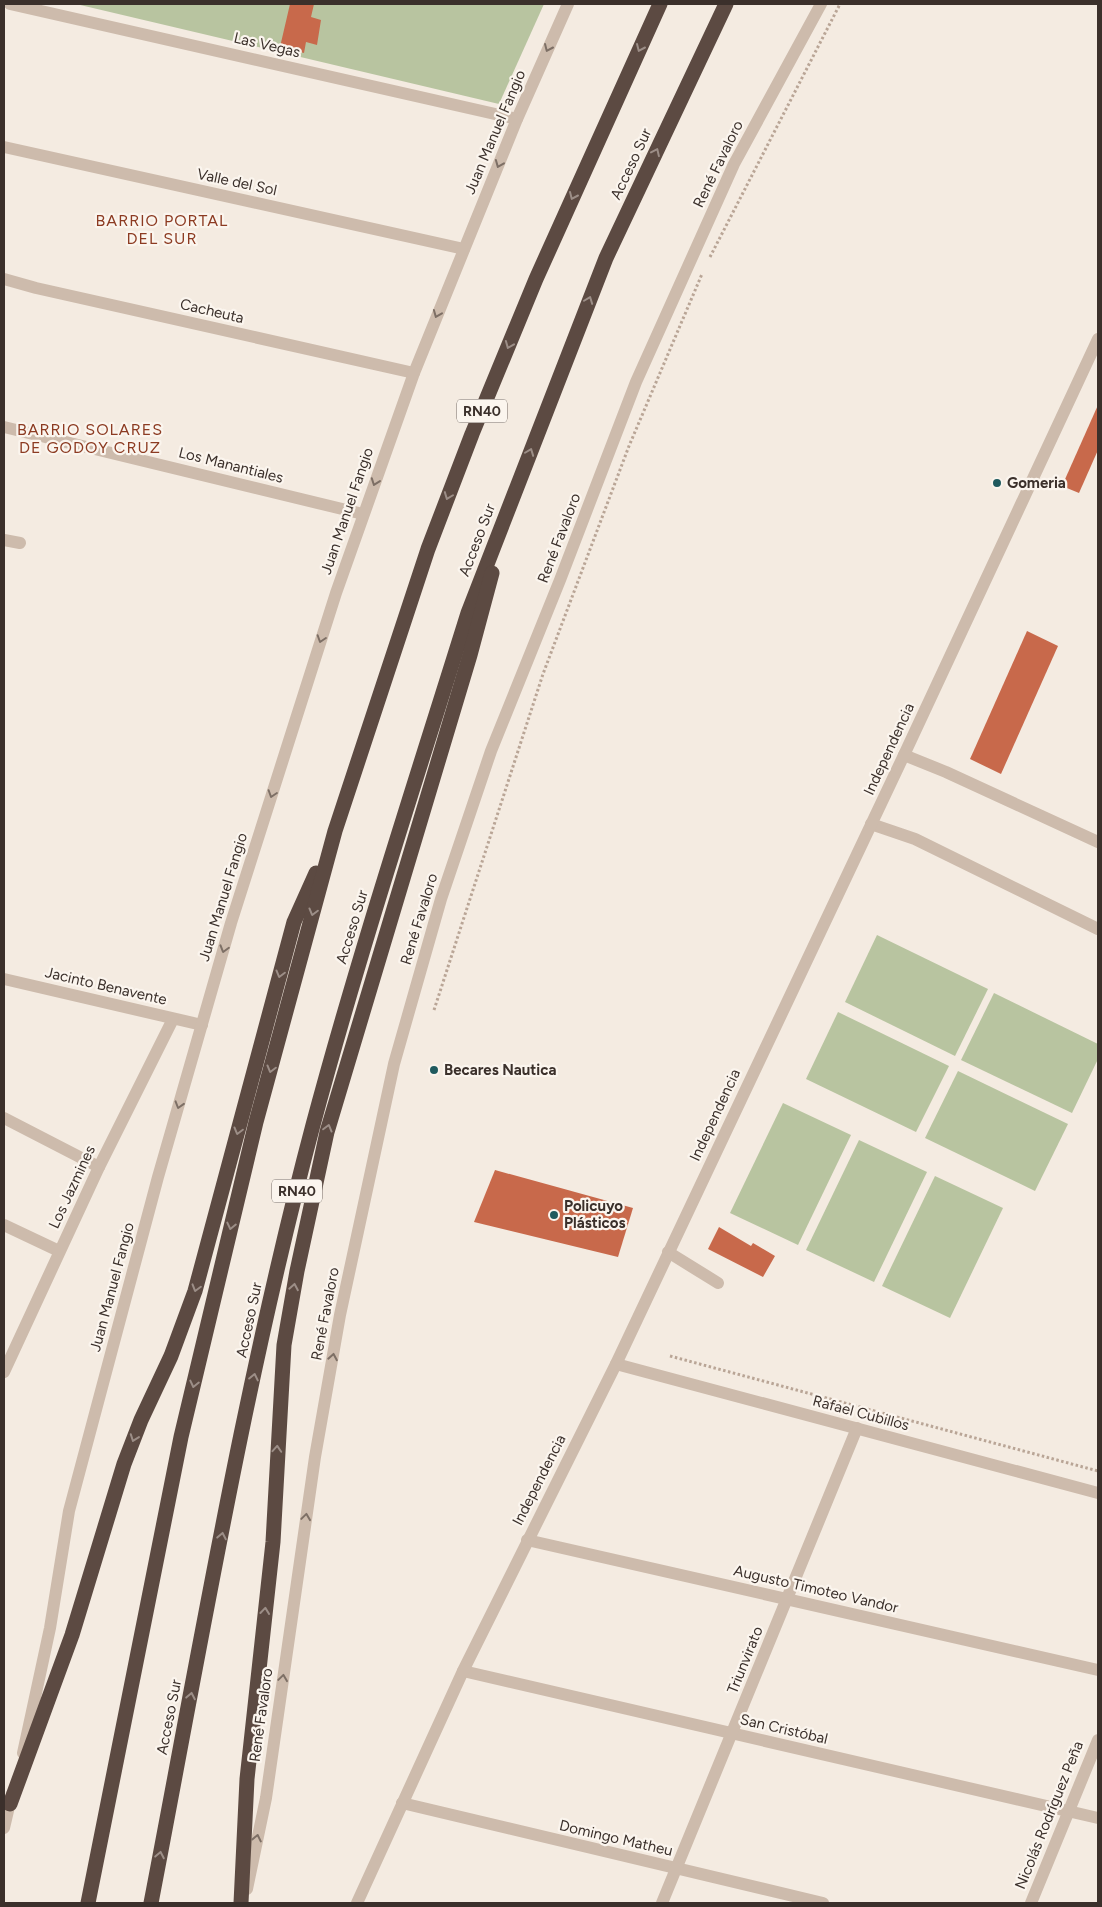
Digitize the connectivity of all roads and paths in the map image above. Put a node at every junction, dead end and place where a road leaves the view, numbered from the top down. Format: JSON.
{"nodes":[{"id":1,"x":10,"y":4,"type":"edge"},
{"id":2,"x":568,"y":4,"type":"edge"},
{"id":3,"x":660,"y":4,"type":"edge"},
{"id":4,"x":726,"y":4,"type":"edge"},
{"id":5,"x":821,"y":4,"type":"edge"},
{"id":6,"x":840,"y":4,"type":"edge"},
{"id":7,"x":517,"y":119,"type":"junction"},
{"id":8,"x":4,"y":147,"type":"edge"},
{"id":9,"x":464,"y":249,"type":"junction"},
{"id":10,"x":708,"y":261,"type":"dead end"},
{"id":11,"x":704,"y":269,"type":"dead end"},
{"id":12,"x":4,"y":279,"type":"edge"},
{"id":13,"x":1098,"y":339,"type":"edge"},
{"id":14,"x":414,"y":373,"type":"junction"},
{"id":15,"x":4,"y":427,"type":"edge"},
{"id":16,"x":513,"y":497,"type":"junction"},
{"id":17,"x":363,"y":514,"type":"junction"},
{"id":18,"x":4,"y":540,"type":"edge"},
{"id":19,"x":20,"y":544,"type":"dead end"},
{"id":20,"x":904,"y":755,"type":"junction"},
{"id":21,"x":871,"y":824,"type":"junction"},
{"id":22,"x":335,"y":831,"type":"junction"},
{"id":23,"x":1098,"y":842,"type":"edge"},
{"id":24,"x":1098,"y":929,"type":"edge"},
{"id":25,"x":4,"y":979,"type":"edge"},
{"id":26,"x":434,"y":1010,"type":"dead end"},
{"id":27,"x":173,"y":1018,"type":"junction"},
{"id":28,"x":202,"y":1025,"type":"junction"},
{"id":29,"x":4,"y":1118,"type":"edge"},
{"id":30,"x":99,"y":1167,"type":"junction"},
{"id":31,"x":4,"y":1224,"type":"edge"},
{"id":32,"x":59,"y":1251,"type":"junction"},
{"id":33,"x":668,"y":1252,"type":"junction"},
{"id":34,"x":718,"y":1283,"type":"dead end"},
{"id":35,"x":8,"y":1349,"type":"edge"},
{"id":36,"x":670,"y":1356,"type":"dead end"},
{"id":37,"x":616,"y":1364,"type":"junction"},
{"id":38,"x":4,"y":1372,"type":"edge"},
{"id":39,"x":857,"y":1428,"type":"junction"},
{"id":40,"x":1098,"y":1471,"type":"edge"},
{"id":41,"x":1098,"y":1493,"type":"edge"},
{"id":42,"x":528,"y":1540,"type":"junction"},
{"id":43,"x":787,"y":1599,"type":"junction"},
{"id":44,"x":1098,"y":1670,"type":"edge"},
{"id":45,"x":464,"y":1671,"type":"junction"},
{"id":46,"x":732,"y":1733,"type":"junction"},
{"id":47,"x":1098,"y":1740,"type":"edge"},
{"id":48,"x":402,"y":1803,"type":"junction"},
{"id":49,"x":10,"y":1804,"type":"junction"},
{"id":50,"x":1068,"y":1811,"type":"junction"},
{"id":51,"x":1098,"y":1818,"type":"edge"},
{"id":52,"x":4,"y":1828,"type":"edge"},
{"id":53,"x":677,"y":1869,"type":"junction"},
{"id":54,"x":88,"y":1903,"type":"edge"},
{"id":55,"x":151,"y":1903,"type":"edge"},
{"id":56,"x":242,"y":1903,"type":"edge"},
{"id":57,"x":357,"y":1903,"type":"edge"},
{"id":58,"x":662,"y":1903,"type":"edge"},
{"id":59,"x":823,"y":1903,"type":"edge"},
{"id":60,"x":1031,"y":1903,"type":"edge"}],
"edges":[{"from":1,"to":7,"type":"street","name":"Las Vegas"},
{"from":2,"to":7,"type":"street","name":"Juan Manuel Fangio","one_way":true},
{"from":3,"to":22,"type":"highway","number":"RN40","one_way":true},
{"from":16,"to":4,"type":"highway","name":"Acceso Sur","number":"RN40","one_way":true},
{"from":56,"to":5,"type":"street","name":"René Favaloro","one_way":true},
{"from":6,"to":10,"type":"path"},
{"from":7,"to":9,"type":"street","name":"Juan Manuel Fangio","one_way":true},
{"from":8,"to":9,"type":"street","name":"Valle del Sol"},
{"from":9,"to":14,"type":"street","name":"Juan Manuel Fangio","one_way":true},
{"from":11,"to":26,"type":"path"},
{"from":12,"to":14,"type":"street","name":"Cacheuta"},
{"from":13,"to":20,"type":"street","name":"Independencia"},
{"from":14,"to":17,"type":"street","name":"Juan Manuel Fangio","one_way":true},
{"from":15,"to":17,"type":"street","name":"Los Manantiales"},
{"from":55,"to":16,"type":"highway","name":"Acceso Sur","number":"RN40","one_way":true},
{"from":56,"to":16,"type":"highway","one_way":true},
{"from":17,"to":28,"type":"street","name":"Juan Manuel Fangio","one_way":true},
{"from":18,"to":19,"type":"street"},
{"from":20,"to":21,"type":"street","name":"Independencia"},
{"from":20,"to":23,"type":"street"},
{"from":21,"to":24,"type":"street"},
{"from":21,"to":33,"type":"street","name":"Independencia"},
{"from":22,"to":49,"type":"highway","one_way":true},
{"from":22,"to":54,"type":"highway","number":"RN40","one_way":true},
{"from":25,"to":27,"type":"street","name":"Jacinto Benavente"},
{"from":27,"to":28,"type":"street","name":"Jacinto Benavente"},
{"from":27,"to":30,"type":"street","name":"Los Jazmines"},
{"from":28,"to":49,"type":"street","name":"Juan Manuel Fangio","one_way":true},
{"from":29,"to":30,"type":"street"},
{"from":30,"to":32,"type":"street","name":"Los Jazmines"},
{"from":31,"to":32,"type":"street"},
{"from":32,"to":35,"type":"street","name":"Los Jazmines"},
{"from":33,"to":34,"type":"street"},
{"from":33,"to":37,"type":"street","name":"Independencia"},
{"from":35,"to":38,"type":"street","name":"Los Jazmines"},
{"from":36,"to":40,"type":"path"},
{"from":37,"to":39,"type":"street","name":"Rafael Cubillos"},
{"from":37,"to":42,"type":"street","name":"Independencia"},
{"from":39,"to":41,"type":"street","name":"Rafael Cubillos"},
{"from":39,"to":43,"type":"street","name":"Triunvirato"},
{"from":42,"to":43,"type":"street","name":"Augusto Timoteo Vandor"},
{"from":42,"to":45,"type":"street","name":"Independencia"},
{"from":43,"to":44,"type":"street","name":"Augusto Timoteo Vandor"},
{"from":43,"to":46,"type":"street","name":"Triunvirato"},
{"from":45,"to":46,"type":"street","name":"San Cristóbal"},
{"from":45,"to":48,"type":"street","name":"Independencia"},
{"from":46,"to":50,"type":"street","name":"San Cristóbal"},
{"from":46,"to":53,"type":"street","name":"Triunvirato"},
{"from":47,"to":50,"type":"street","name":"Nicolás Rodríguez Peña"},
{"from":48,"to":53,"type":"street","name":"Domingo Matheu"},
{"from":48,"to":57,"type":"street","name":"Independencia"},
{"from":49,"to":52,"type":"street","name":"Juan Manuel Fangio"},
{"from":50,"to":51,"type":"street","name":"San Cristóbal"},
{"from":50,"to":60,"type":"street","name":"Nicolás Rodríguez Peña"},
{"from":53,"to":58,"type":"street","name":"Triunvirato"},
{"from":53,"to":59,"type":"street","name":"Domingo Matheu"}]}
